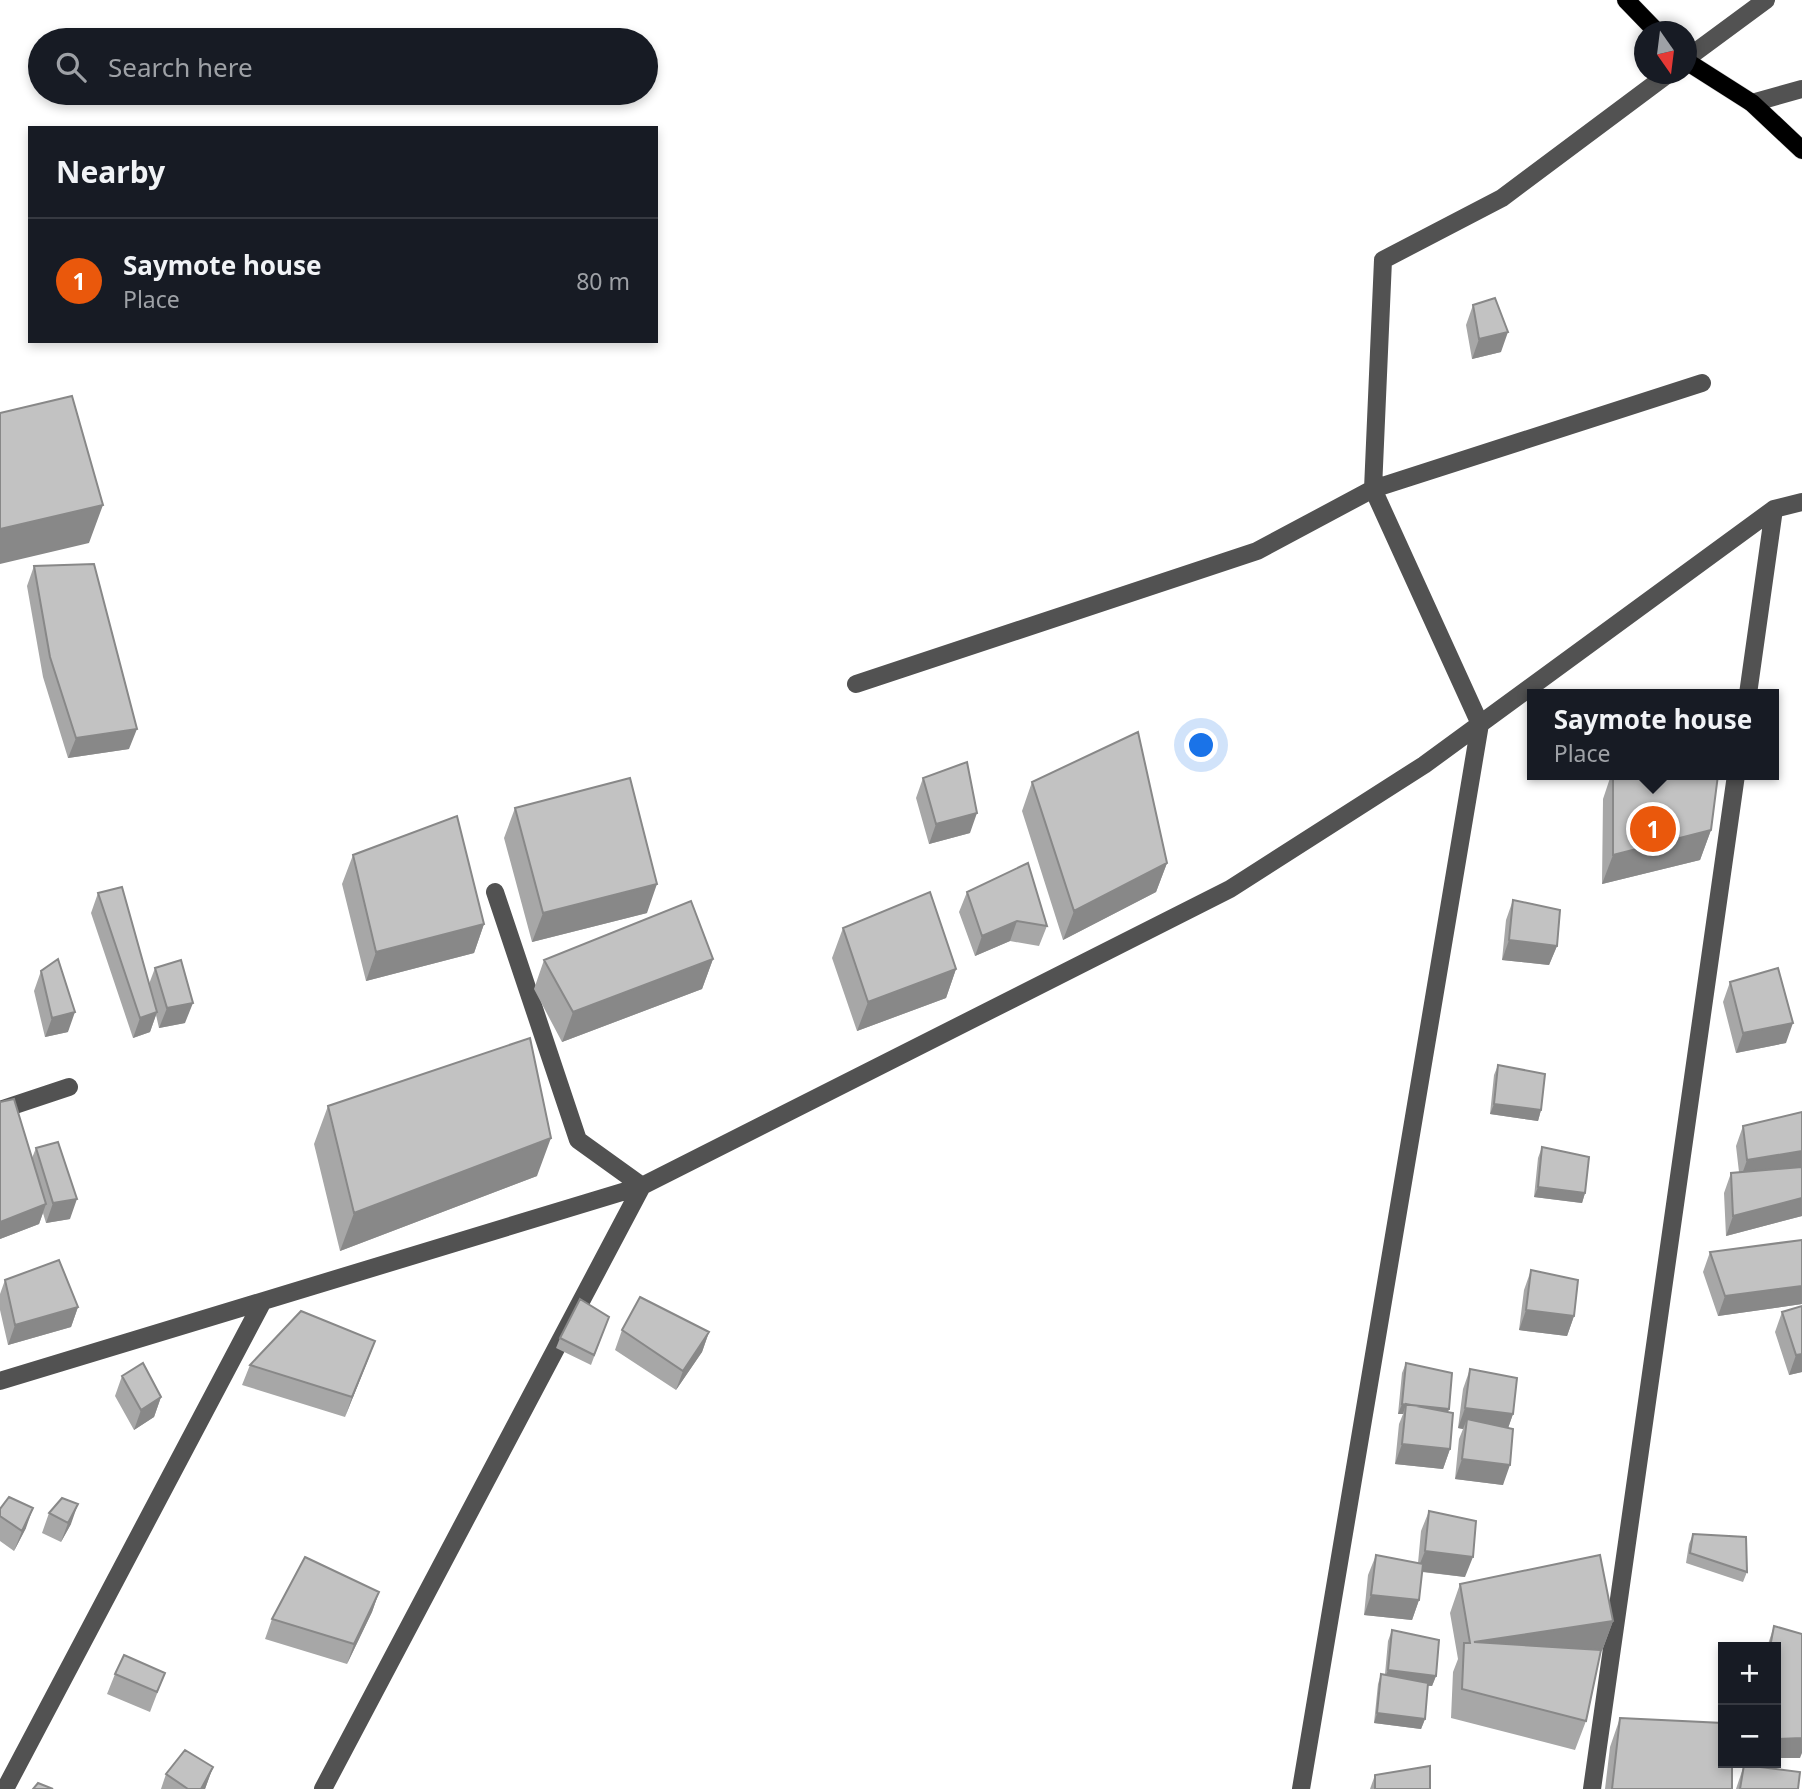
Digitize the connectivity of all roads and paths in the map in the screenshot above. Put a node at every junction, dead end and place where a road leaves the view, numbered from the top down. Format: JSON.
{"nodes":[{"id":1,"x":1626,"y":0,"type":"edge"},
{"id":2,"x":1766,"y":0,"type":"edge"},
{"id":3,"x":1646,"y":21,"type":"edge"},
{"id":4,"x":1697,"y":52,"type":"edge"},
{"id":5,"x":1697,"y":67,"type":"edge"},
{"id":6,"x":1655,"y":84,"type":"edge"},
{"id":7,"x":1802,"y":89,"type":"edge"},
{"id":8,"x":1752,"y":103,"type":"junction"},
{"id":9,"x":1802,"y":150,"type":"edge"},
{"id":10,"x":1703,"y":383,"type":"dead end"},
{"id":11,"x":1373,"y":489,"type":"junction"},
{"id":12,"x":1802,"y":502,"type":"edge"},
{"id":13,"x":1774,"y":509,"type":"junction"},
{"id":14,"x":856,"y":684,"type":"dead end"},
{"id":15,"x":1528,"y":689,"type":"edge"},
{"id":16,"x":1749,"y":689,"type":"edge"},
{"id":17,"x":1527,"y":690,"type":"edge"},
{"id":18,"x":1480,"y":724,"type":"junction"},
{"id":19,"x":1735,"y":780,"type":"edge"},
{"id":20,"x":495,"y":892,"type":"dead end"},
{"id":21,"x":69,"y":1087,"type":"dead end"},
{"id":22,"x":0,"y":1110,"type":"edge"},
{"id":23,"x":642,"y":1186,"type":"junction"},
{"id":24,"x":263,"y":1301,"type":"junction"},
{"id":25,"x":0,"y":1381,"type":"edge"},
{"id":26,"x":5,"y":1789,"type":"edge"},
{"id":27,"x":323,"y":1789,"type":"edge"},
{"id":28,"x":1301,"y":1789,"type":"edge"},
{"id":29,"x":1592,"y":1789,"type":"edge"}],
"edges":[{"from":1,"to":3,"type":"main road"},
{"from":2,"to":4,"type":"street"},
{"from":5,"to":8,"type":"main road"},
{"from":6,"to":11,"type":"street"},
{"from":7,"to":8,"type":"street"},
{"from":8,"to":9,"type":"main road"},
{"from":10,"to":11,"type":"street"},
{"from":11,"to":14,"type":"street"},
{"from":11,"to":18,"type":"street"},
{"from":12,"to":13,"type":"street"},
{"from":13,"to":15,"type":"street"},
{"from":13,"to":16,"type":"street"},
{"from":17,"to":18,"type":"street"},
{"from":18,"to":23,"type":"street"},
{"from":18,"to":28,"type":"street"},
{"from":19,"to":29,"type":"street"},
{"from":20,"to":23,"type":"street"},
{"from":21,"to":22,"type":"street"},
{"from":23,"to":24,"type":"street"},
{"from":23,"to":27,"type":"street"},
{"from":24,"to":25,"type":"street"},
{"from":24,"to":26,"type":"street"}]}
